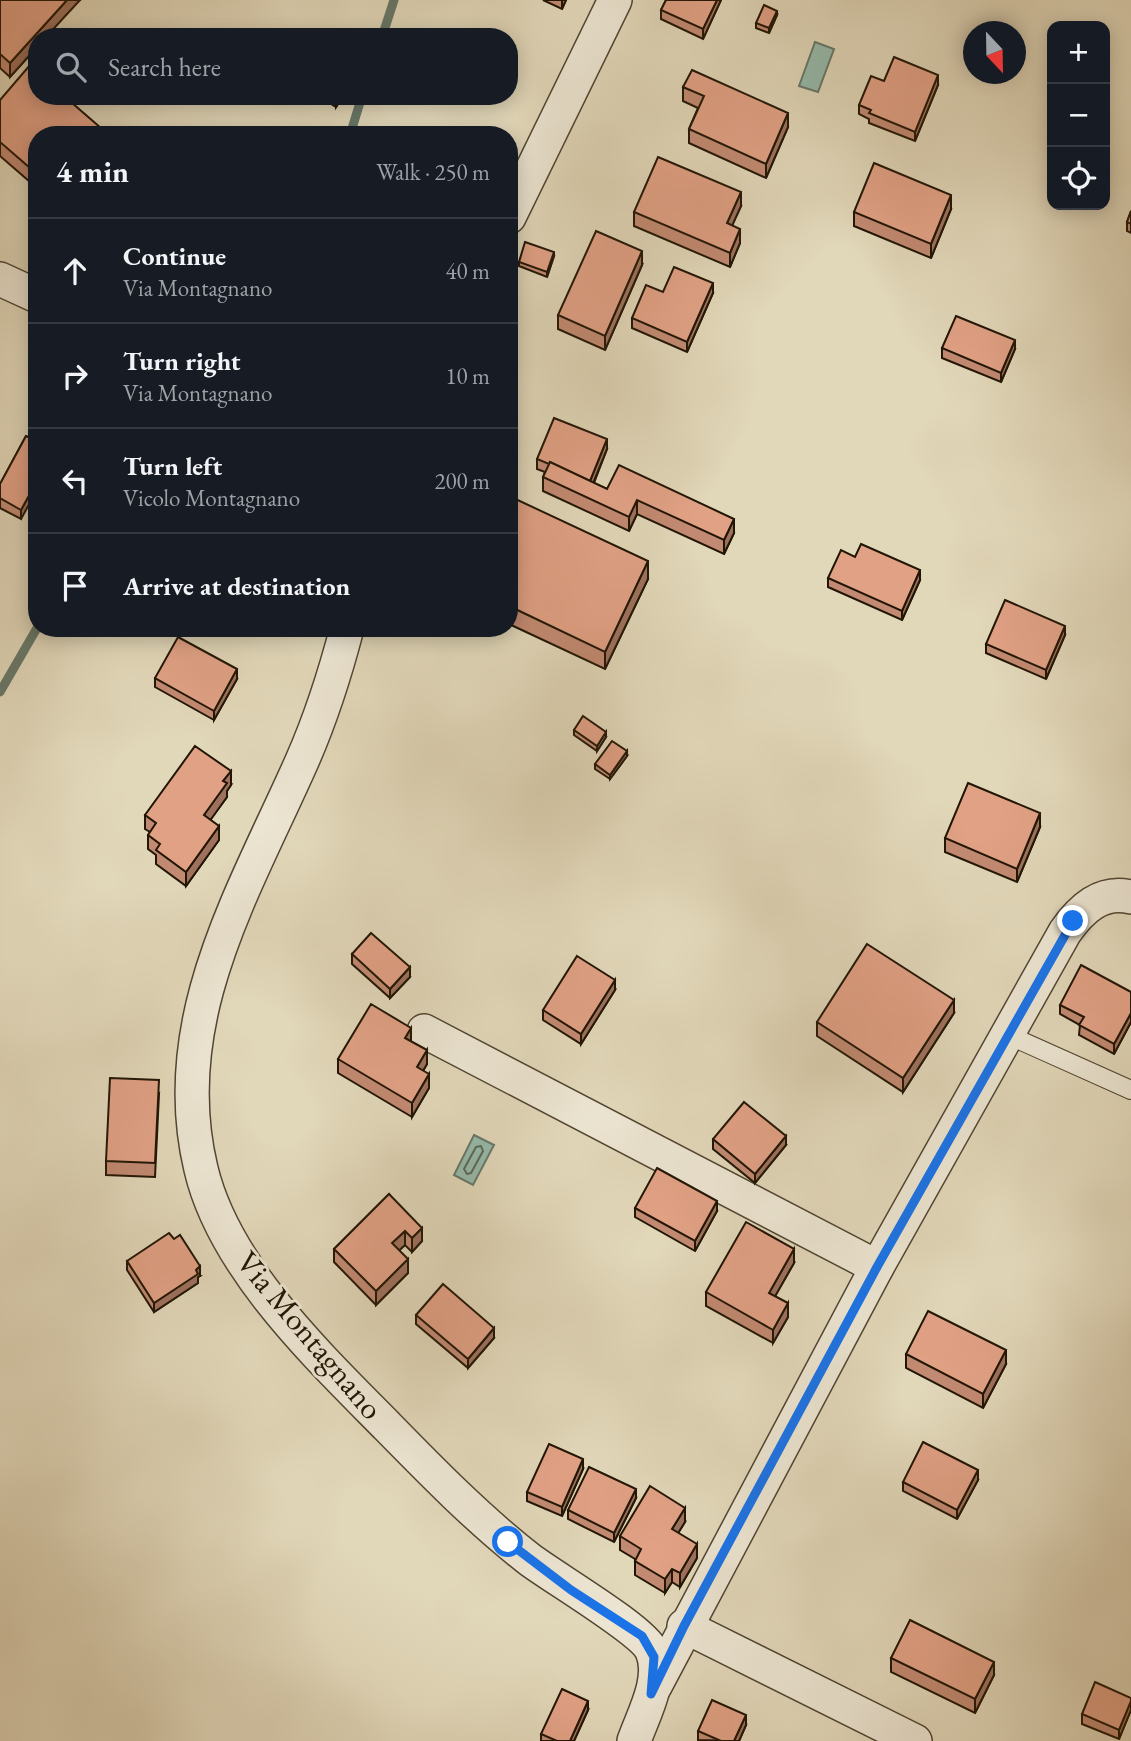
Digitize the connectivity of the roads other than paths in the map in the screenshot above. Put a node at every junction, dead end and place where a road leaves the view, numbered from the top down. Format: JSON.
{"nodes":[{"id":1,"x":615,"y":0,"type":"edge"},
{"id":2,"x":518,"y":199,"type":"edge"},
{"id":3,"x":0,"y":279,"type":"edge"},
{"id":4,"x":28,"y":292,"type":"edge"},
{"id":5,"x":344,"y":637,"type":"edge"},
{"id":6,"x":1131,"y":897,"type":"edge"},
{"id":7,"x":424,"y":1031,"type":"dead end"},
{"id":8,"x":1008,"y":1035,"type":"junction"},
{"id":9,"x":1131,"y":1090,"type":"edge"},
{"id":10,"x":877,"y":1267,"type":"junction"},
{"id":11,"x":684,"y":1626,"type":"junction"},
{"id":12,"x":651,"y":1694,"type":"junction"},
{"id":13,"x":634,"y":1741,"type":"edge"},
{"id":14,"x":915,"y":1741,"type":"edge"}],
"edges":[{"from":1,"to":2,"type":"street"},
{"from":3,"to":4,"type":"street"},
{"from":5,"to":12,"type":"street","name":"Via Montagnano"},
{"from":6,"to":8,"type":"street"},
{"from":7,"to":10,"type":"street"},
{"from":8,"to":9,"type":"lane"},
{"from":8,"to":10,"type":"street"},
{"from":10,"to":11,"type":"street"},
{"from":11,"to":12,"type":"street"},
{"from":11,"to":14,"type":"street"},
{"from":12,"to":13,"type":"street","name":"Via Montagnano"}]}
